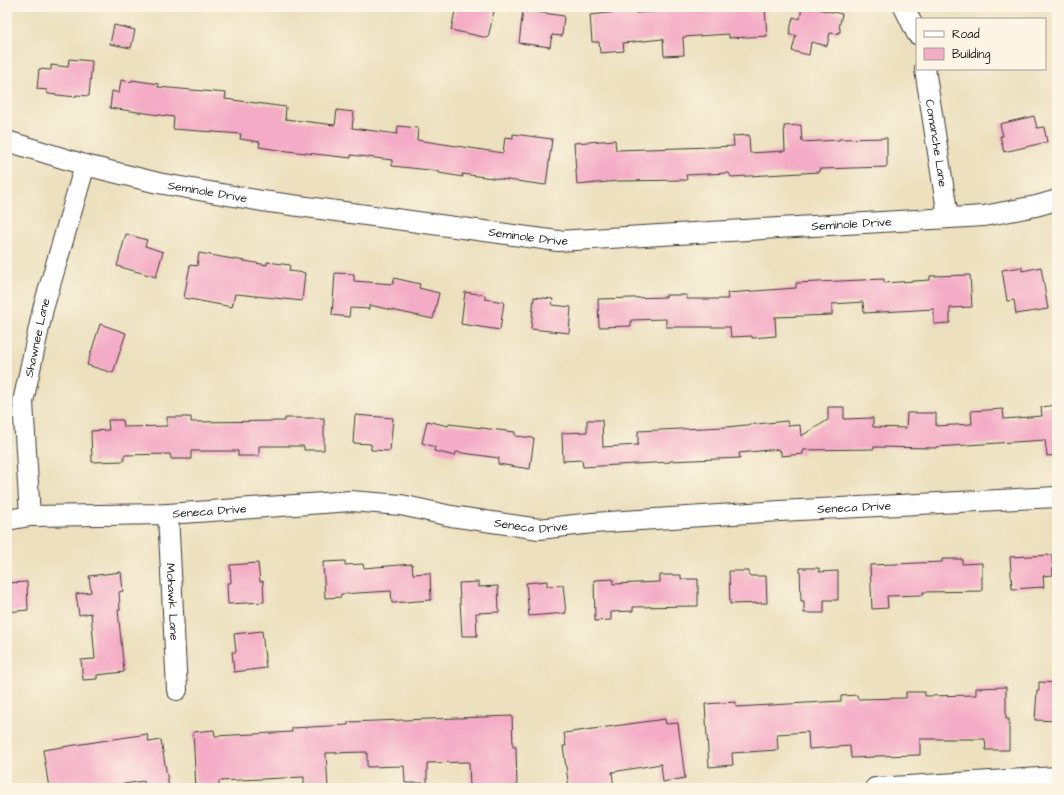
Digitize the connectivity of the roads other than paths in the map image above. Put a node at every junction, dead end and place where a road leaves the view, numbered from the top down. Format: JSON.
{"nodes":[{"id":1,"x":904,"y":7,"type":"edge"},
{"id":2,"x":916,"y":32,"type":"edge"},
{"id":3,"x":925,"y":70,"type":"edge"},
{"id":4,"x":7,"y":141,"type":"edge"},
{"id":5,"x":85,"y":165,"type":"junction"},
{"id":6,"x":1057,"y":200,"type":"edge"},
{"id":7,"x":948,"y":217,"type":"junction"},
{"id":8,"x":1057,"y":497,"type":"edge"},
{"id":9,"x":168,"y":514,"type":"junction"},
{"id":10,"x":30,"y":516,"type":"junction"},
{"id":11,"x":7,"y":520,"type":"edge"},
{"id":12,"x":177,"y":690,"type":"dead end"},
{"id":13,"x":1057,"y":777,"type":"edge"},
{"id":14,"x":875,"y":788,"type":"edge"}],
"edges":[{"from":1,"to":2,"type":"street"},
{"from":3,"to":7,"type":"street","name":"Comanche Lane"},
{"from":4,"to":5,"type":"street","name":"Seminole Drive"},
{"from":5,"to":7,"type":"street","name":"Seminole Drive"},
{"from":5,"to":10,"type":"street","name":"Shawnee Lane"},
{"from":6,"to":7,"type":"street","name":"Seminole Drive"},
{"from":8,"to":9,"type":"street","name":"Seneca Drive"},
{"from":9,"to":10,"type":"street","name":"Seneca Drive"},
{"from":9,"to":12,"type":"street","name":"Mohawk Lane"},
{"from":10,"to":11,"type":"street","name":"Seneca Drive"},
{"from":13,"to":14,"type":"street"}]}
